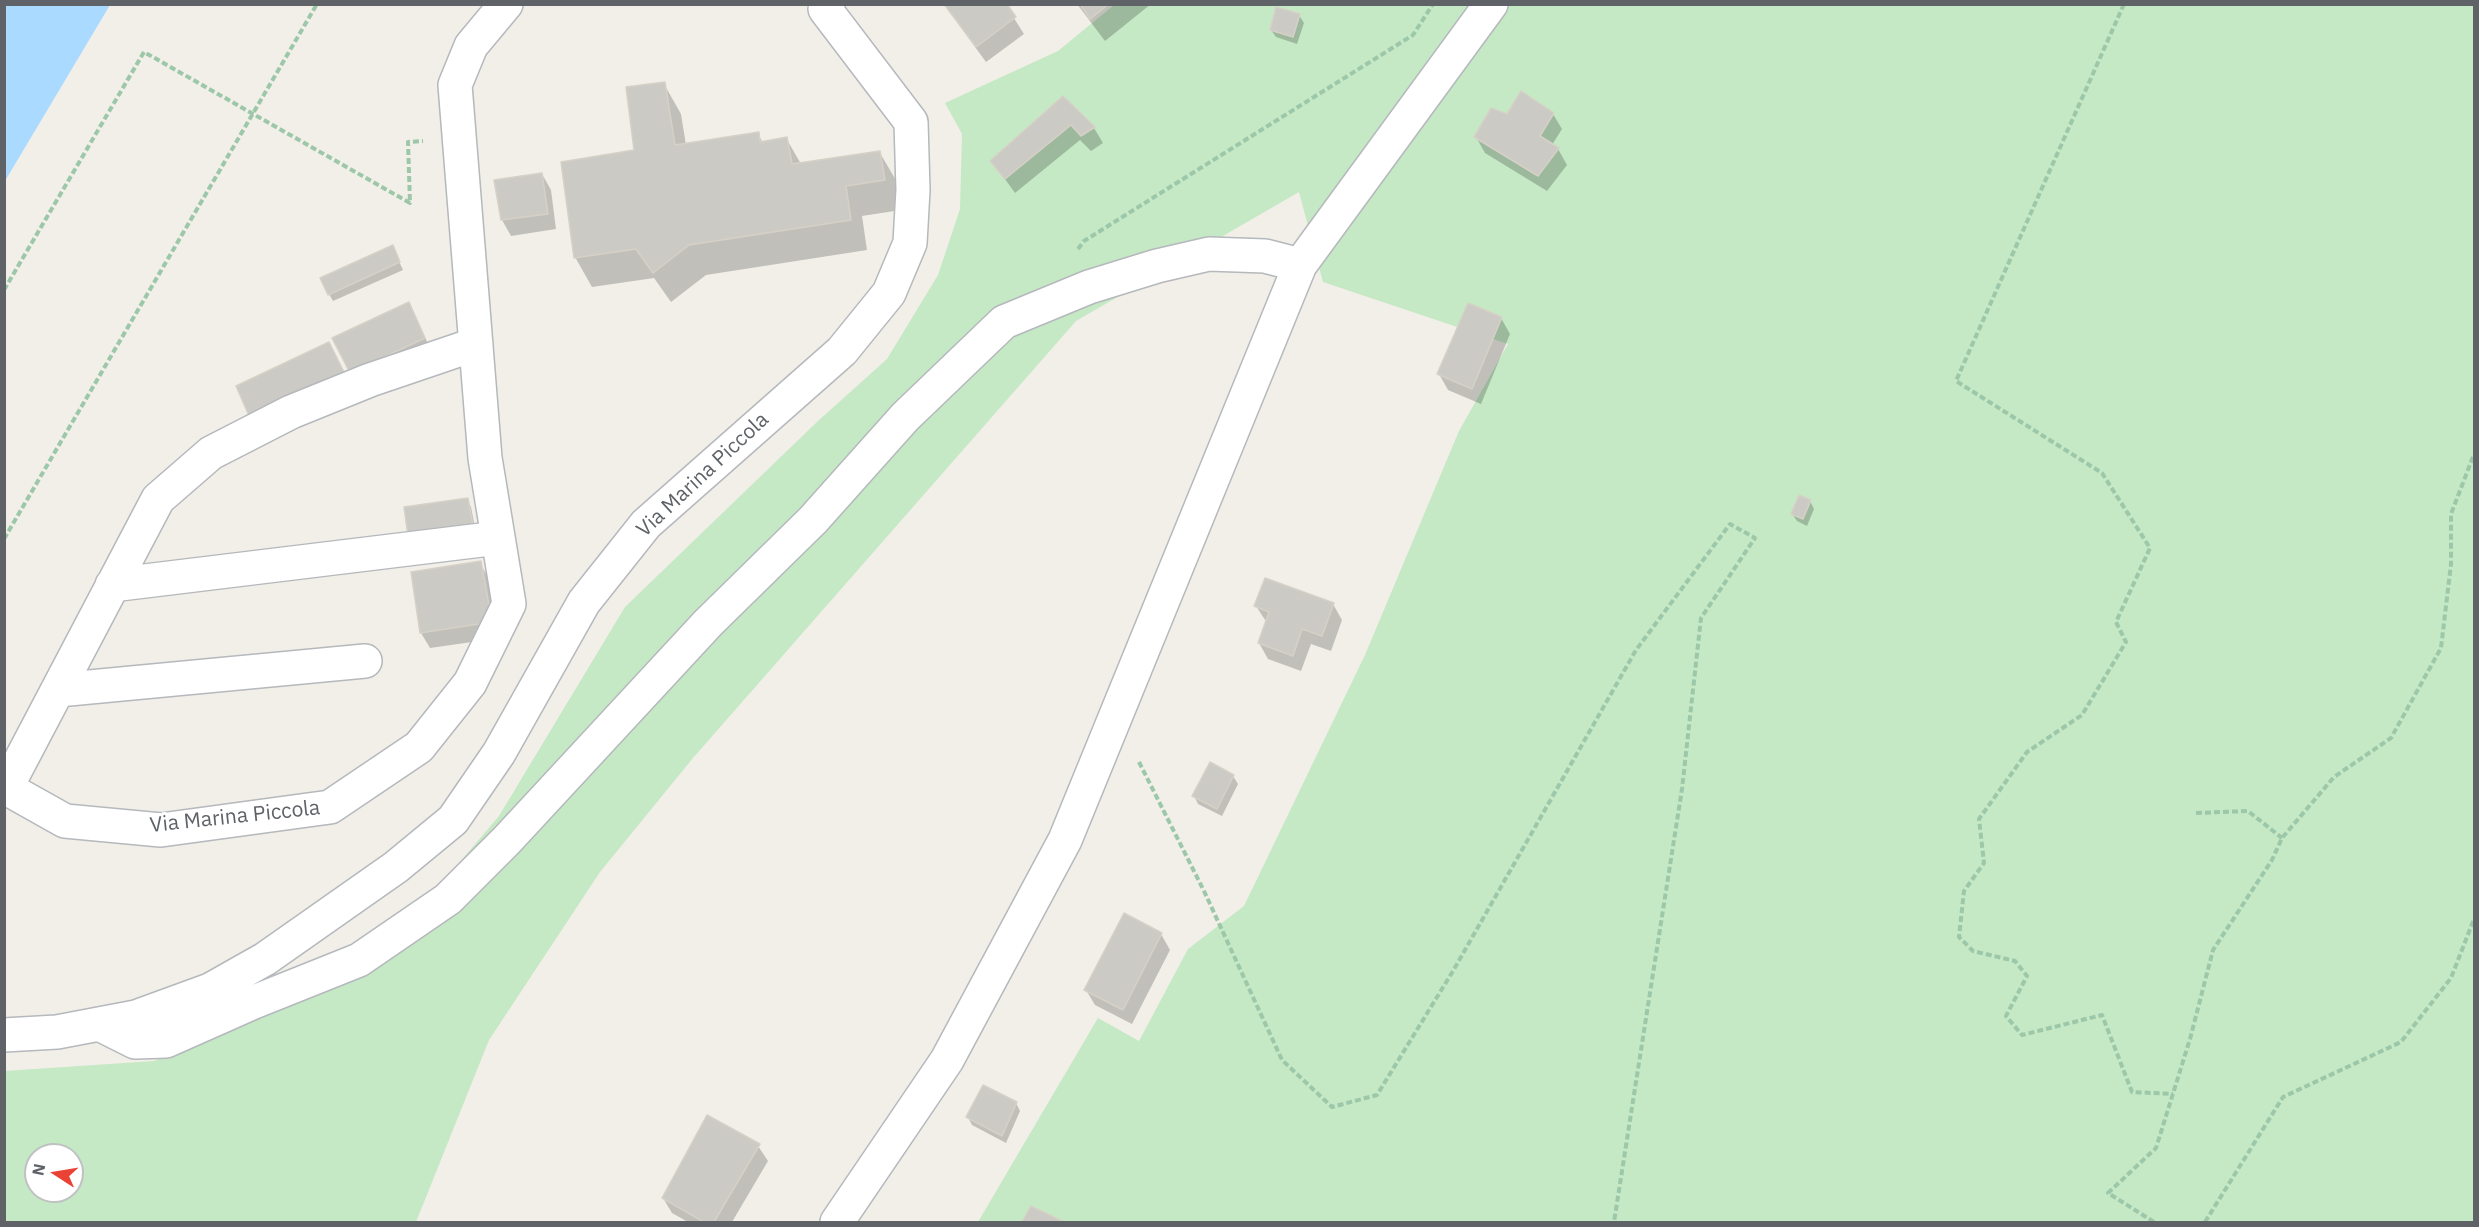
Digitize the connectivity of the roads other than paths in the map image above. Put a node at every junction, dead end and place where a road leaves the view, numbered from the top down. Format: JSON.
{"nodes":[{"id":1,"x":506,"y":4,"type":"edge"},
{"id":2,"x":1491,"y":4,"type":"edge"},
{"id":3,"x":826,"y":6,"type":"edge"},
{"id":4,"x":1300,"y":265,"type":"junction"},
{"id":5,"x":476,"y":344,"type":"junction"},
{"id":6,"x":498,"y":538,"type":"junction"},
{"id":7,"x":112,"y":585,"type":"junction"},
{"id":8,"x":364,"y":661,"type":"dead end"},
{"id":9,"x":58,"y":690,"type":"junction"},
{"id":10,"x":99,"y":1024,"type":"junction"},
{"id":11,"x":4,"y":1035,"type":"edge"},
{"id":12,"x":837,"y":1222,"type":"edge"}],
"edges":[{"from":1,"to":5,"type":"lane","name":"Via Marina Piccola"},
{"from":2,"to":4,"type":"lane"},
{"from":3,"to":10,"type":"lane","name":"Via Marina Piccola"},
{"from":4,"to":10,"type":"lane"},
{"from":4,"to":12,"type":"lane"},
{"from":5,"to":6,"type":"lane","name":"Via Marina Piccola"},
{"from":5,"to":7,"type":"lane","name":"Via Marina Piccola"},
{"from":6,"to":7,"type":"lane"},
{"from":6,"to":9,"type":"lane","name":"Via Marina Piccola"},
{"from":7,"to":9,"type":"lane","name":"Via Marina Piccola"},
{"from":8,"to":9,"type":"lane"},
{"from":10,"to":11,"type":"lane","name":"Via Marina Piccola"}]}
